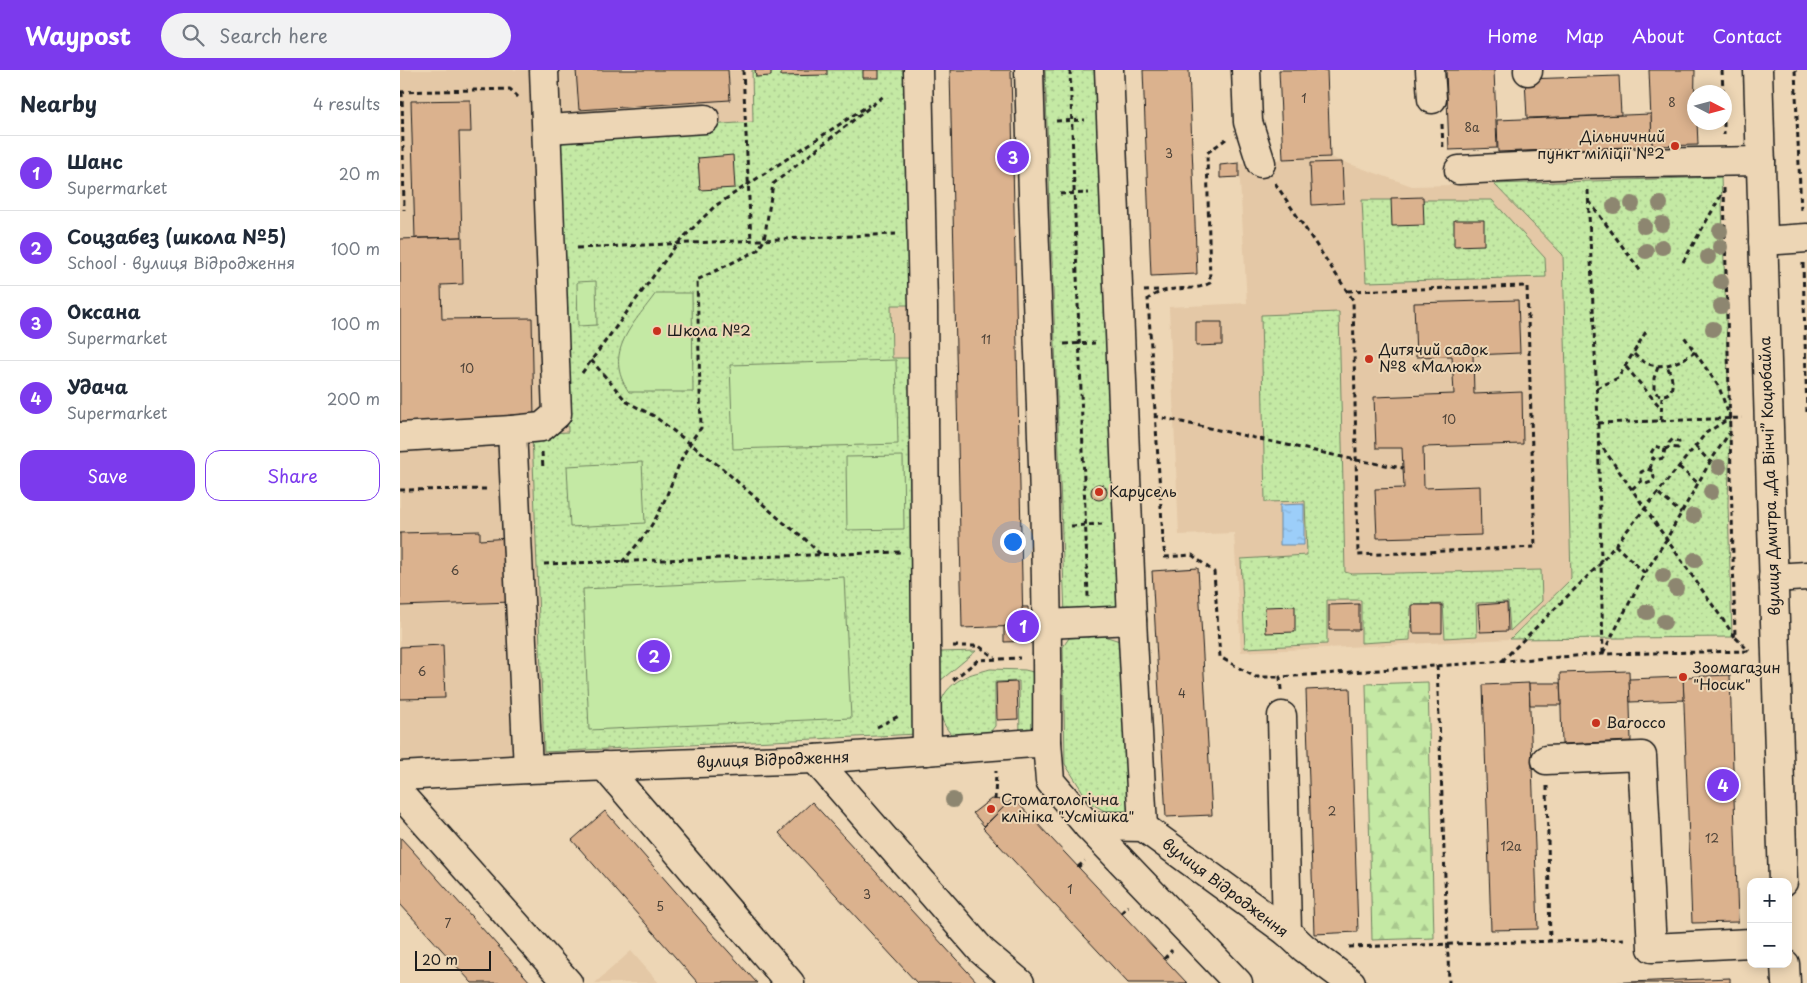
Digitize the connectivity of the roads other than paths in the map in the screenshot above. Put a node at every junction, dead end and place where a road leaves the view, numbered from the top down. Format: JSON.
{"nodes":[{"id":1,"x":544,"y":70,"type":"edge"},
{"id":2,"x":1028,"y":70,"type":"edge"},
{"id":3,"x":1109,"y":70,"type":"edge"},
{"id":4,"x":1246,"y":70,"type":"edge"},
{"id":5,"x":1430,"y":70,"type":"edge"},
{"id":6,"x":1758,"y":70,"type":"edge"},
{"id":7,"x":918,"y":73,"type":"edge"},
{"id":8,"x":1432,"y":99,"type":"road end"},
{"id":9,"x":705,"y":119,"type":"dead end"},
{"id":10,"x":548,"y":129,"type":"junction"},
{"id":11,"x":1761,"y":161,"type":"junction"},
{"id":12,"x":1261,"y":163,"type":"road end"},
{"id":13,"x":1459,"y":170,"type":"road end"},
{"id":14,"x":1807,"y":238,"type":"edge"},
{"id":15,"x":1763,"y":241,"type":"junction"},
{"id":16,"x":512,"y":430,"type":"junction"},
{"id":17,"x":400,"y":437,"type":"edge"},
{"id":18,"x":1807,"y":576,"type":"edge"},
{"id":19,"x":1773,"y":578,"type":"junction"},
{"id":20,"x":1132,"y":620,"type":"junction"},
{"id":21,"x":1047,"y":624,"type":"junction"},
{"id":22,"x":1282,"y":716,"type":"road end"},
{"id":23,"x":1047,"y":742,"type":"junction"},
{"id":24,"x":927,"y":751,"type":"junction"},
{"id":25,"x":815,"y":760,"type":"junction"},
{"id":26,"x":1546,"y":760,"type":"road end"},
{"id":27,"x":604,"y":766,"type":"junction"},
{"id":28,"x":528,"y":769,"type":"junction"},
{"id":29,"x":400,"y":776,"type":"edge"},
{"id":30,"x":400,"y":794,"type":"edge"},
{"id":31,"x":1088,"y":826,"type":"junction"},
{"id":32,"x":1143,"y":826,"type":"junction"},
{"id":33,"x":1783,"y":878,"type":"edge"},
{"id":34,"x":1295,"y":940,"type":"junction"},
{"id":35,"x":1747,"y":943,"type":"edge"},
{"id":36,"x":1785,"y":968,"type":"edge"},
{"id":37,"x":568,"y":983,"type":"edge"},
{"id":38,"x":790,"y":983,"type":"edge"},
{"id":39,"x":1020,"y":983,"type":"edge"},
{"id":40,"x":1238,"y":983,"type":"edge"},
{"id":41,"x":1351,"y":983,"type":"edge"},
{"id":42,"x":1786,"y":983,"type":"edge"}],
"edges":[{"from":1,"to":10,"type":"street"},
{"from":2,"to":21,"type":"street"},
{"from":3,"to":20,"type":"street"},
{"from":4,"to":12,"type":"street"},
{"from":5,"to":8,"type":"street"},
{"from":6,"to":11,"type":"street","name":"вулиця Дмитра „Да Вінчі” Коцюбайла"},
{"from":7,"to":24,"type":"street"},
{"from":9,"to":10,"type":"street"},
{"from":10,"to":16,"type":"street"},
{"from":11,"to":13,"type":"street"},
{"from":11,"to":15,"type":"street","name":"вулиця Дмитра „Да Вінчі” Коцюбайла"},
{"from":14,"to":15,"type":"street"},
{"from":15,"to":19,"type":"street","name":"вулиця Дмитра „Да Вінчі” Коцюбайла"},
{"from":16,"to":17,"type":"street"},
{"from":16,"to":28,"type":"street"},
{"from":18,"to":19,"type":"street"},
{"from":19,"to":33,"type":"street","name":"вулиця Дмитра „Да Вінчі” Коцюбайла"},
{"from":20,"to":21,"type":"street"},
{"from":20,"to":32,"type":"street"},
{"from":21,"to":23,"type":"street"},
{"from":22,"to":34,"type":"street"},
{"from":23,"to":24,"type":"street","name":"вулиця Відродження"},
{"from":23,"to":31,"type":"street"},
{"from":24,"to":25,"type":"street","name":"вулиця Відродження"},
{"from":25,"to":27,"type":"street","name":"вулиця Відродження"},
{"from":25,"to":39,"type":"street"},
{"from":26,"to":35,"type":"street"},
{"from":27,"to":28,"type":"street","name":"вулиця Відродження"},
{"from":27,"to":38,"type":"street"},
{"from":28,"to":29,"type":"street","name":"вулиця Відродження"},
{"from":30,"to":37,"type":"street"},
{"from":31,"to":32,"type":"street"},
{"from":31,"to":40,"type":"street"},
{"from":32,"to":34,"type":"street","name":"вулиця Відродження"},
{"from":34,"to":41,"type":"street","name":"вулиця Відродження"},
{"from":36,"to":42,"type":"street"}]}
